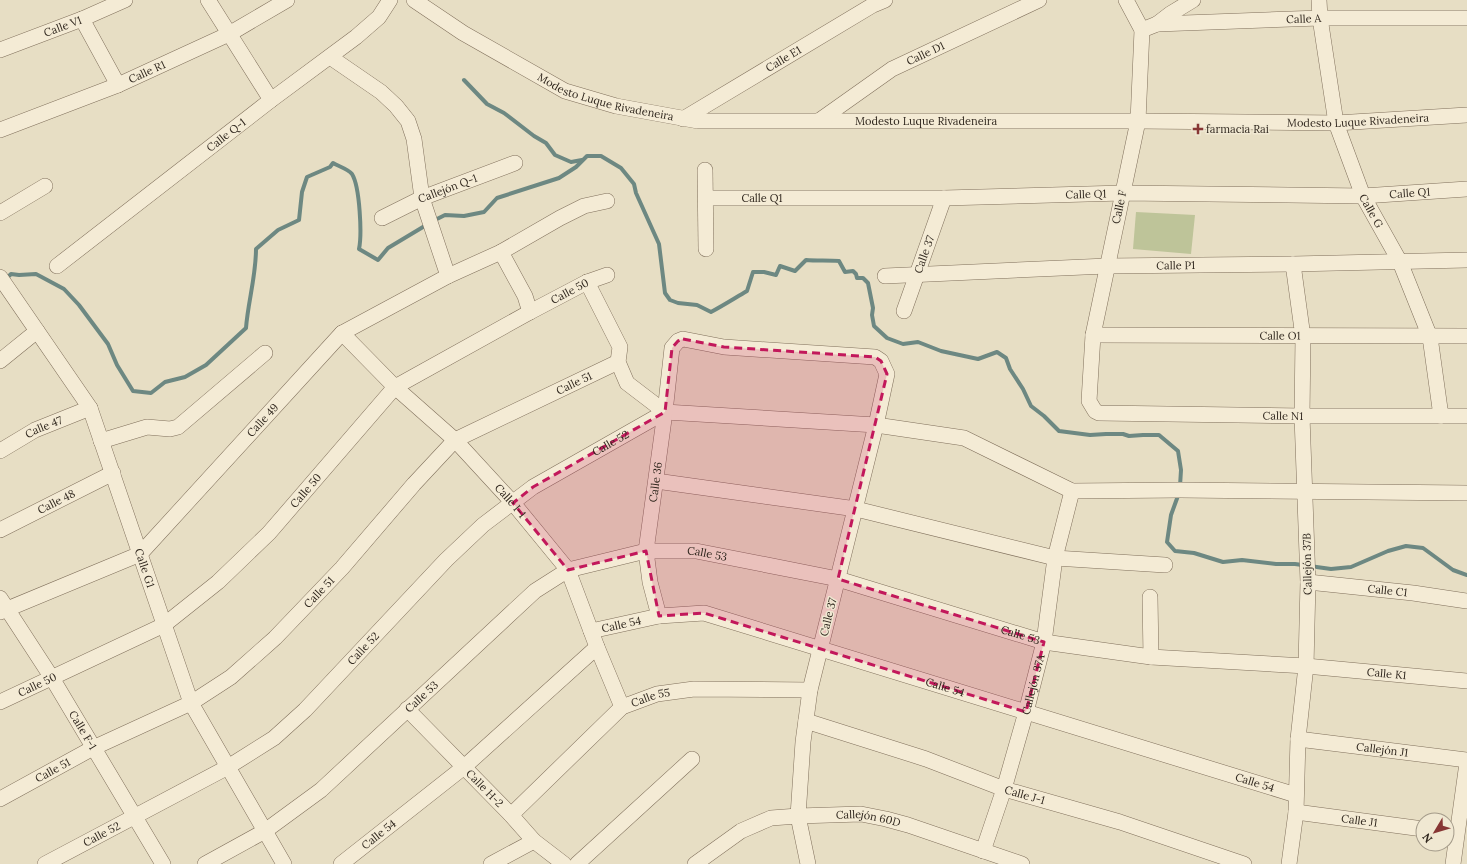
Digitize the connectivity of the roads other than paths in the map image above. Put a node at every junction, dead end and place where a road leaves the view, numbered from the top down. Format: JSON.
{"nodes":[{"id":1,"x":125,"y":0,"type":"edge"},
{"id":2,"x":208,"y":0,"type":"edge"},
{"id":3,"x":287,"y":0,"type":"edge"},
{"id":4,"x":390,"y":0,"type":"edge"},
{"id":5,"x":414,"y":0,"type":"edge"},
{"id":6,"x":1039,"y":0,"type":"edge"},
{"id":7,"x":1126,"y":0,"type":"edge"},
{"id":8,"x":1193,"y":0,"type":"edge"},
{"id":9,"x":1319,"y":0,"type":"edge"},
{"id":10,"x":876,"y":2,"type":"edge"},
{"id":11,"x":1320,"y":18,"type":"junction"},
{"id":12,"x":1467,"y":18,"type":"edge"},
{"id":13,"x":82,"y":19,"type":"junction"},
{"id":14,"x":1157,"y":24,"type":"junction"},
{"id":15,"x":1142,"y":30,"type":"junction"},
{"id":16,"x":229,"y":34,"type":"junction"},
{"id":17,"x":0,"y":50,"type":"edge"},
{"id":18,"x":330,"y":57,"type":"junction"},
{"id":19,"x":118,"y":85,"type":"junction"},
{"id":20,"x":272,"y":100,"type":"junction"},
{"id":21,"x":1467,"y":115,"type":"edge"},
{"id":22,"x":683,"y":119,"type":"junction"},
{"id":23,"x":820,"y":120,"type":"junction"},
{"id":24,"x":1138,"y":121,"type":"junction"},
{"id":25,"x":1336,"y":123,"type":"junction"},
{"id":26,"x":0,"y":130,"type":"edge"},
{"id":27,"x":515,"y":162,"type":"dead end"},
{"id":28,"x":705,"y":170,"type":"dead end"},
{"id":29,"x":45,"y":186,"type":"dead end"},
{"id":30,"x":1467,"y":188,"type":"edge"},
{"id":31,"x":1122,"y":193,"type":"junction"},
{"id":32,"x":1364,"y":196,"type":"junction"},
{"id":33,"x":422,"y":198,"type":"junction"},
{"id":34,"x":706,"y":198,"type":"junction"},
{"id":35,"x":944,"y":198,"type":"junction"},
{"id":36,"x":606,"y":201,"type":"dead end"},
{"id":37,"x":0,"y":213,"type":"edge"},
{"id":38,"x":382,"y":218,"type":"dead end"},
{"id":39,"x":706,"y":249,"type":"dead end"},
{"id":40,"x":501,"y":252,"type":"junction"},
{"id":41,"x":1467,"y":260,"type":"edge"},
{"id":42,"x":1400,"y":262,"type":"junction"},
{"id":43,"x":1293,"y":264,"type":"junction"},
{"id":44,"x":57,"y":266,"type":"dead end"},
{"id":45,"x":1107,"y":266,"type":"junction"},
{"id":46,"x":607,"y":275,"type":"dead end"},
{"id":47,"x":917,"y":275,"type":"junction"},
{"id":48,"x":448,"y":276,"type":"junction"},
{"id":49,"x":885,"y":276,"type":"dead end"},
{"id":50,"x":0,"y":277,"type":"edge"},
{"id":51,"x":587,"y":282,"type":"junction"},
{"id":52,"x":904,"y":311,"type":"dead end"},
{"id":53,"x":530,"y":312,"type":"junction"},
{"id":54,"x":37,"y":331,"type":"junction"},
{"id":55,"x":342,"y":333,"type":"junction"},
{"id":56,"x":1093,"y":336,"type":"junction"},
{"id":57,"x":1467,"y":336,"type":"edge"},
{"id":58,"x":1303,"y":337,"type":"junction"},
{"id":59,"x":1430,"y":337,"type":"junction"},
{"id":60,"x":672,"y":348,"type":"joint"},
{"id":61,"x":265,"y":353,"type":"dead end"},
{"id":62,"x":0,"y":361,"type":"edge"},
{"id":63,"x":618,"y":362,"type":"junction"},
{"id":64,"x":395,"y":387,"type":"junction"},
{"id":65,"x":90,"y":408,"type":"junction"},
{"id":66,"x":665,"y":412,"type":"junction"},
{"id":67,"x":1099,"y":414,"type":"joint"},
{"id":68,"x":1302,"y":416,"type":"junction"},
{"id":69,"x":1441,"y":416,"type":"junction"},
{"id":70,"x":1467,"y":416,"type":"edge"},
{"id":71,"x":876,"y":425,"type":"junction"},
{"id":72,"x":455,"y":440,"type":"junction"},
{"id":73,"x":102,"y":441,"type":"junction"},
{"id":74,"x":0,"y":451,"type":"edge"},
{"id":75,"x":112,"y":473,"type":"junction"},
{"id":76,"x":656,"y":481,"type":"junction"},
{"id":77,"x":1072,"y":491,"type":"junction"},
{"id":78,"x":1305,"y":492,"type":"junction"},
{"id":79,"x":1467,"y":494,"type":"edge"},
{"id":80,"x":513,"y":503,"type":"junction"},
{"id":81,"x":856,"y":509,"type":"junction"},
{"id":82,"x":0,"y":530,"type":"edge"},
{"id":83,"x":646,"y":551,"type":"junction"},
{"id":84,"x":140,"y":554,"type":"junction"},
{"id":85,"x":1055,"y":558,"type":"junction"},
{"id":86,"x":1165,"y":565,"type":"dead end"},
{"id":87,"x":568,"y":570,"type":"junction"},
{"id":88,"x":838,"y":579,"type":"junction"},
{"id":89,"x":1308,"y":582,"type":"junction"},
{"id":90,"x":1150,"y":597,"type":"dead end"},
{"id":91,"x":1467,"y":601,"type":"edge"},
{"id":92,"x":3,"y":606,"type":"edge"},
{"id":93,"x":659,"y":616,"type":"junction"},
{"id":94,"x":164,"y":625,"type":"junction"},
{"id":95,"x":591,"y":631,"type":"junction"},
{"id":96,"x":1044,"y":642,"type":"junction"},
{"id":97,"x":597,"y":647,"type":"junction"},
{"id":98,"x":821,"y":648,"type":"junction"},
{"id":99,"x":1151,"y":657,"type":"junction"},
{"id":100,"x":1306,"y":666,"type":"junction"},
{"id":101,"x":52,"y":678,"type":"junction"},
{"id":102,"x":1467,"y":681,"type":"edge"},
{"id":103,"x":810,"y":690,"type":"junction"},
{"id":104,"x":0,"y":702,"type":"edge"},
{"id":105,"x":191,"y":703,"type":"junction"},
{"id":106,"x":622,"y":707,"type":"junction"},
{"id":107,"x":408,"y":709,"type":"junction"},
{"id":108,"x":1026,"y":712,"type":"junction"},
{"id":109,"x":806,"y":721,"type":"junction"},
{"id":110,"x":1298,"y":740,"type":"junction"},
{"id":111,"x":93,"y":748,"type":"junction"},
{"id":112,"x":692,"y":760,"type":"dead end"},
{"id":113,"x":1467,"y":760,"type":"edge"},
{"id":114,"x":1467,"y":763,"type":"edge"},
{"id":115,"x":228,"y":767,"type":"junction"},
{"id":116,"x":464,"y":767,"type":"junction"},
{"id":117,"x":1004,"y":789,"type":"junction"},
{"id":118,"x":1296,"y":795,"type":"junction"},
{"id":119,"x":0,"y":799,"type":"edge"},
{"id":120,"x":1296,"y":812,"type":"junction"},
{"id":121,"x":511,"y":816,"type":"junction"},
{"id":122,"x":798,"y":816,"type":"junction"},
{"id":123,"x":134,"y":817,"type":"junction"},
{"id":124,"x":1415,"y":828,"type":"edge"},
{"id":125,"x":265,"y":831,"type":"junction"},
{"id":126,"x":1457,"y":834,"type":"edge"},
{"id":127,"x":534,"y":841,"type":"junction"},
{"id":128,"x":983,"y":851,"type":"junction"},
{"id":129,"x":45,"y":864,"type":"edge"},
{"id":130,"x":163,"y":864,"type":"edge"},
{"id":131,"x":205,"y":864,"type":"edge"},
{"id":132,"x":284,"y":864,"type":"edge"},
{"id":133,"x":341,"y":864,"type":"edge"},
{"id":134,"x":491,"y":864,"type":"edge"},
{"id":135,"x":564,"y":864,"type":"edge"},
{"id":136,"x":577,"y":864,"type":"edge"},
{"id":137,"x":694,"y":864,"type":"edge"},
{"id":138,"x":808,"y":864,"type":"edge"},
{"id":139,"x":1022,"y":864,"type":"edge"},
{"id":140,"x":1244,"y":864,"type":"edge"},
{"id":141,"x":1289,"y":864,"type":"edge"},
{"id":142,"x":1453,"y":864,"type":"edge"}],
"edges":[{"from":1,"to":13,"type":"street","name":"Calle V1"},
{"from":2,"to":16,"type":"street"},
{"from":3,"to":16,"type":"street","name":"Calle R1"},
{"from":4,"to":18,"type":"street","name":"Calle Q-1"},
{"from":5,"to":22,"type":"street","name":"Modesto Luque Rivadeneira"},
{"from":6,"to":23,"type":"street","name":"Calle D1"},
{"from":7,"to":15,"type":"street"},
{"from":8,"to":14,"type":"street"},
{"from":9,"to":11,"type":"street","name":"Calle G"},
{"from":10,"to":22,"type":"street","name":"Calle E1"},
{"from":11,"to":12,"type":"street","name":"Calle A"},
{"from":11,"to":14,"type":"street","name":"Calle A"},
{"from":11,"to":25,"type":"street","name":"Calle G"},
{"from":13,"to":17,"type":"street","name":"Calle V1"},
{"from":13,"to":19,"type":"street"},
{"from":14,"to":15,"type":"street","name":"Calle A"},
{"from":15,"to":24,"type":"street","name":"Calle F"},
{"from":16,"to":19,"type":"street","name":"Calle R1"},
{"from":16,"to":20,"type":"street"},
{"from":18,"to":20,"type":"street","name":"Calle Q-1"},
{"from":18,"to":33,"type":"street"},
{"from":19,"to":26,"type":"street","name":"Calle R1"},
{"from":20,"to":44,"type":"street","name":"Calle Q-1"},
{"from":21,"to":25,"type":"street","name":"Modesto Luque Rivadeneira"},
{"from":22,"to":23,"type":"street","name":"Modesto Luque Rivadeneira"},
{"from":23,"to":24,"type":"street","name":"Modesto Luque Rivadeneira"},
{"from":24,"to":25,"type":"street","name":"Modesto Luque Rivadeneira"},
{"from":24,"to":31,"type":"street","name":"Calle F"},
{"from":25,"to":32,"type":"street","name":"Calle G"},
{"from":27,"to":33,"type":"street","name":"Callejón Q-1"},
{"from":28,"to":34,"type":"street"},
{"from":29,"to":37,"type":"street"},
{"from":30,"to":32,"type":"street","name":"Calle Q1"},
{"from":31,"to":32,"type":"street","name":"Calle Q1"},
{"from":31,"to":35,"type":"street","name":"Calle Q1"},
{"from":31,"to":45,"type":"street","name":"Calle F"},
{"from":32,"to":42,"type":"street","name":"Calle G"},
{"from":33,"to":38,"type":"street","name":"Callejón Q-1"},
{"from":33,"to":48,"type":"street"},
{"from":34,"to":35,"type":"street","name":"Calle Q1"},
{"from":34,"to":39,"type":"street"},
{"from":35,"to":47,"type":"street","name":"Calle 37"},
{"from":36,"to":40,"type":"street","name":"Calle 49"},
{"from":40,"to":48,"type":"street","name":"Calle 49"},
{"from":40,"to":53,"type":"street"},
{"from":41,"to":42,"type":"street","name":"Calle P1"},
{"from":42,"to":43,"type":"street","name":"Calle P1"},
{"from":42,"to":59,"type":"street","name":"Calle G"},
{"from":43,"to":45,"type":"street","name":"Calle P1"},
{"from":43,"to":58,"type":"street","name":"Callejón 37B"},
{"from":45,"to":47,"type":"street","name":"Calle P1"},
{"from":45,"to":56,"type":"street","name":"Calle F"},
{"from":46,"to":51,"type":"street","name":"Calle 50"},
{"from":47,"to":49,"type":"street","name":"Calle P1"},
{"from":47,"to":52,"type":"street","name":"Calle 37"},
{"from":48,"to":55,"type":"street","name":"Calle 49"},
{"from":50,"to":54,"type":"street","name":"Calle G1"},
{"from":51,"to":53,"type":"street","name":"Calle 50"},
{"from":51,"to":63,"type":"street"},
{"from":53,"to":64,"type":"street","name":"Calle 50"},
{"from":54,"to":62,"type":"street"},
{"from":54,"to":65,"type":"street","name":"Calle G1"},
{"from":55,"to":64,"type":"street","name":"Calle I-1"},
{"from":55,"to":84,"type":"street","name":"Calle 49"},
{"from":56,"to":58,"type":"street","name":"Calle O1"},
{"from":56,"to":67,"type":"street","name":"Calle F"},
{"from":57,"to":59,"type":"street","name":"Calle O1"},
{"from":58,"to":59,"type":"street","name":"Calle O1"},
{"from":58,"to":68,"type":"street","name":"Callejón 37B"},
{"from":59,"to":69,"type":"street","name":"Calle G"},
{"from":60,"to":66,"type":"street","name":"Calle 36"},
{"from":60,"to":71,"type":"street","name":"Calle 37"},
{"from":61,"to":73,"type":"street"},
{"from":63,"to":66,"type":"street"},
{"from":63,"to":72,"type":"street","name":"Calle 51"},
{"from":64,"to":72,"type":"street","name":"Calle I-1"},
{"from":64,"to":94,"type":"street","name":"Calle 50"},
{"from":65,"to":73,"type":"street","name":"Calle G1"},
{"from":65,"to":74,"type":"street","name":"Calle 47"},
{"from":66,"to":71,"type":"street"},
{"from":66,"to":76,"type":"street","name":"Calle 36"},
{"from":66,"to":80,"type":"street","name":"Calle 52"},
{"from":67,"to":68,"type":"street","name":"Calle N1"},
{"from":68,"to":69,"type":"street","name":"Calle N1"},
{"from":68,"to":78,"type":"street","name":"Callejón 37B"},
{"from":69,"to":70,"type":"street","name":"Calle N1"},
{"from":71,"to":77,"type":"street"},
{"from":71,"to":81,"type":"street","name":"Calle 37"},
{"from":72,"to":80,"type":"street","name":"Calle I-1"},
{"from":72,"to":105,"type":"street","name":"Calle 51"},
{"from":73,"to":75,"type":"street","name":"Calle G1"},
{"from":75,"to":82,"type":"street","name":"Calle 48"},
{"from":75,"to":84,"type":"street","name":"Calle G1"},
{"from":76,"to":81,"type":"street"},
{"from":76,"to":83,"type":"street","name":"Calle 36"},
{"from":77,"to":78,"type":"street"},
{"from":77,"to":85,"type":"street","name":"Callejón 37A"},
{"from":78,"to":79,"type":"street"},
{"from":78,"to":89,"type":"street","name":"Callejón 37B"},
{"from":80,"to":87,"type":"street","name":"Calle I-1"},
{"from":80,"to":115,"type":"street","name":"Calle 52"},
{"from":81,"to":85,"type":"street"},
{"from":81,"to":88,"type":"street","name":"Calle 37"},
{"from":83,"to":87,"type":"street","name":"Calle 53"},
{"from":83,"to":88,"type":"street","name":"Calle 53"},
{"from":83,"to":93,"type":"street","name":"Calle 36"},
{"from":84,"to":92,"type":"street","name":"Calle 49"},
{"from":84,"to":94,"type":"street","name":"Calle G1"},
{"from":85,"to":86,"type":"street"},
{"from":85,"to":96,"type":"street","name":"Callejón 37A"},
{"from":87,"to":95,"type":"street","name":"Calle I-1"},
{"from":87,"to":107,"type":"street","name":"Calle 53"},
{"from":88,"to":96,"type":"street","name":"Calle 53"},
{"from":88,"to":98,"type":"street","name":"Calle 37"},
{"from":89,"to":91,"type":"street","name":"Calle C1"},
{"from":89,"to":100,"type":"street","name":"Callejón 37B"},
{"from":90,"to":99,"type":"street"},
{"from":92,"to":101,"type":"street","name":"Calle F-1"},
{"from":93,"to":95,"type":"street","name":"Calle 54"},
{"from":93,"to":98,"type":"street","name":"Calle 54"},
{"from":94,"to":101,"type":"street","name":"Calle 50"},
{"from":94,"to":105,"type":"street","name":"Calle G1"},
{"from":95,"to":97,"type":"street","name":"Calle I-1"},
{"from":96,"to":99,"type":"street","name":"Calle 53"},
{"from":96,"to":108,"type":"street","name":"Callejón 37A"},
{"from":97,"to":106,"type":"street","name":"Calle I-1"},
{"from":97,"to":116,"type":"street","name":"Calle 54"},
{"from":98,"to":103,"type":"street","name":"Calle 37"},
{"from":98,"to":108,"type":"street","name":"Calle 54"},
{"from":99,"to":100,"type":"street","name":"Calle 53"},
{"from":100,"to":102,"type":"street","name":"Calle K1"},
{"from":100,"to":110,"type":"street","name":"Callejón 37B"},
{"from":101,"to":104,"type":"street","name":"Calle 50"},
{"from":101,"to":111,"type":"street","name":"Calle F-1"},
{"from":103,"to":106,"type":"street","name":"Calle 55"},
{"from":103,"to":109,"type":"street","name":"Calle 37"},
{"from":105,"to":111,"type":"street","name":"Calle 51"},
{"from":105,"to":115,"type":"street","name":"Calle G1"},
{"from":106,"to":121,"type":"street","name":"Calle 55"},
{"from":107,"to":116,"type":"street","name":"Calle H-2"},
{"from":107,"to":125,"type":"street","name":"Calle 53"},
{"from":108,"to":117,"type":"street","name":"Callejón 37A"},
{"from":108,"to":118,"type":"street","name":"Calle 54"},
{"from":109,"to":117,"type":"street","name":"Calle J-1"},
{"from":109,"to":122,"type":"street","name":"Calle 37"},
{"from":110,"to":113,"type":"street","name":"Callejón J1"},
{"from":110,"to":118,"type":"street","name":"Callejón 37B"},
{"from":111,"to":119,"type":"street","name":"Calle 51"},
{"from":111,"to":123,"type":"street","name":"Calle F-1"},
{"from":112,"to":136,"type":"street"},
{"from":114,"to":126,"type":"street"},
{"from":115,"to":123,"type":"street","name":"Calle 52"},
{"from":115,"to":125,"type":"street","name":"Calle G1"},
{"from":116,"to":121,"type":"street","name":"Calle H-2"},
{"from":116,"to":133,"type":"street","name":"Calle 54"},
{"from":117,"to":128,"type":"street","name":"Callejón 37A"},
{"from":117,"to":140,"type":"street","name":"Calle J-1"},
{"from":118,"to":120,"type":"street","name":"Callejón 37B"},
{"from":120,"to":124,"type":"street","name":"Calle J1"},
{"from":120,"to":141,"type":"street","name":"Callejón 37B"},
{"from":121,"to":127,"type":"street","name":"Calle H-2"},
{"from":122,"to":128,"type":"street","name":"Callejón 60D"},
{"from":122,"to":137,"type":"street","name":"Callejón 60D"},
{"from":122,"to":138,"type":"street","name":"Calle 37"},
{"from":123,"to":129,"type":"street","name":"Calle 52"},
{"from":123,"to":130,"type":"street","name":"Calle F-1"},
{"from":125,"to":131,"type":"street","name":"Calle 53"},
{"from":125,"to":132,"type":"street","name":"Calle G1"},
{"from":126,"to":142,"type":"street"},
{"from":127,"to":134,"type":"street"},
{"from":127,"to":135,"type":"street","name":"Calle H-2"},
{"from":128,"to":139,"type":"street","name":"Callejón 60D"}]}
